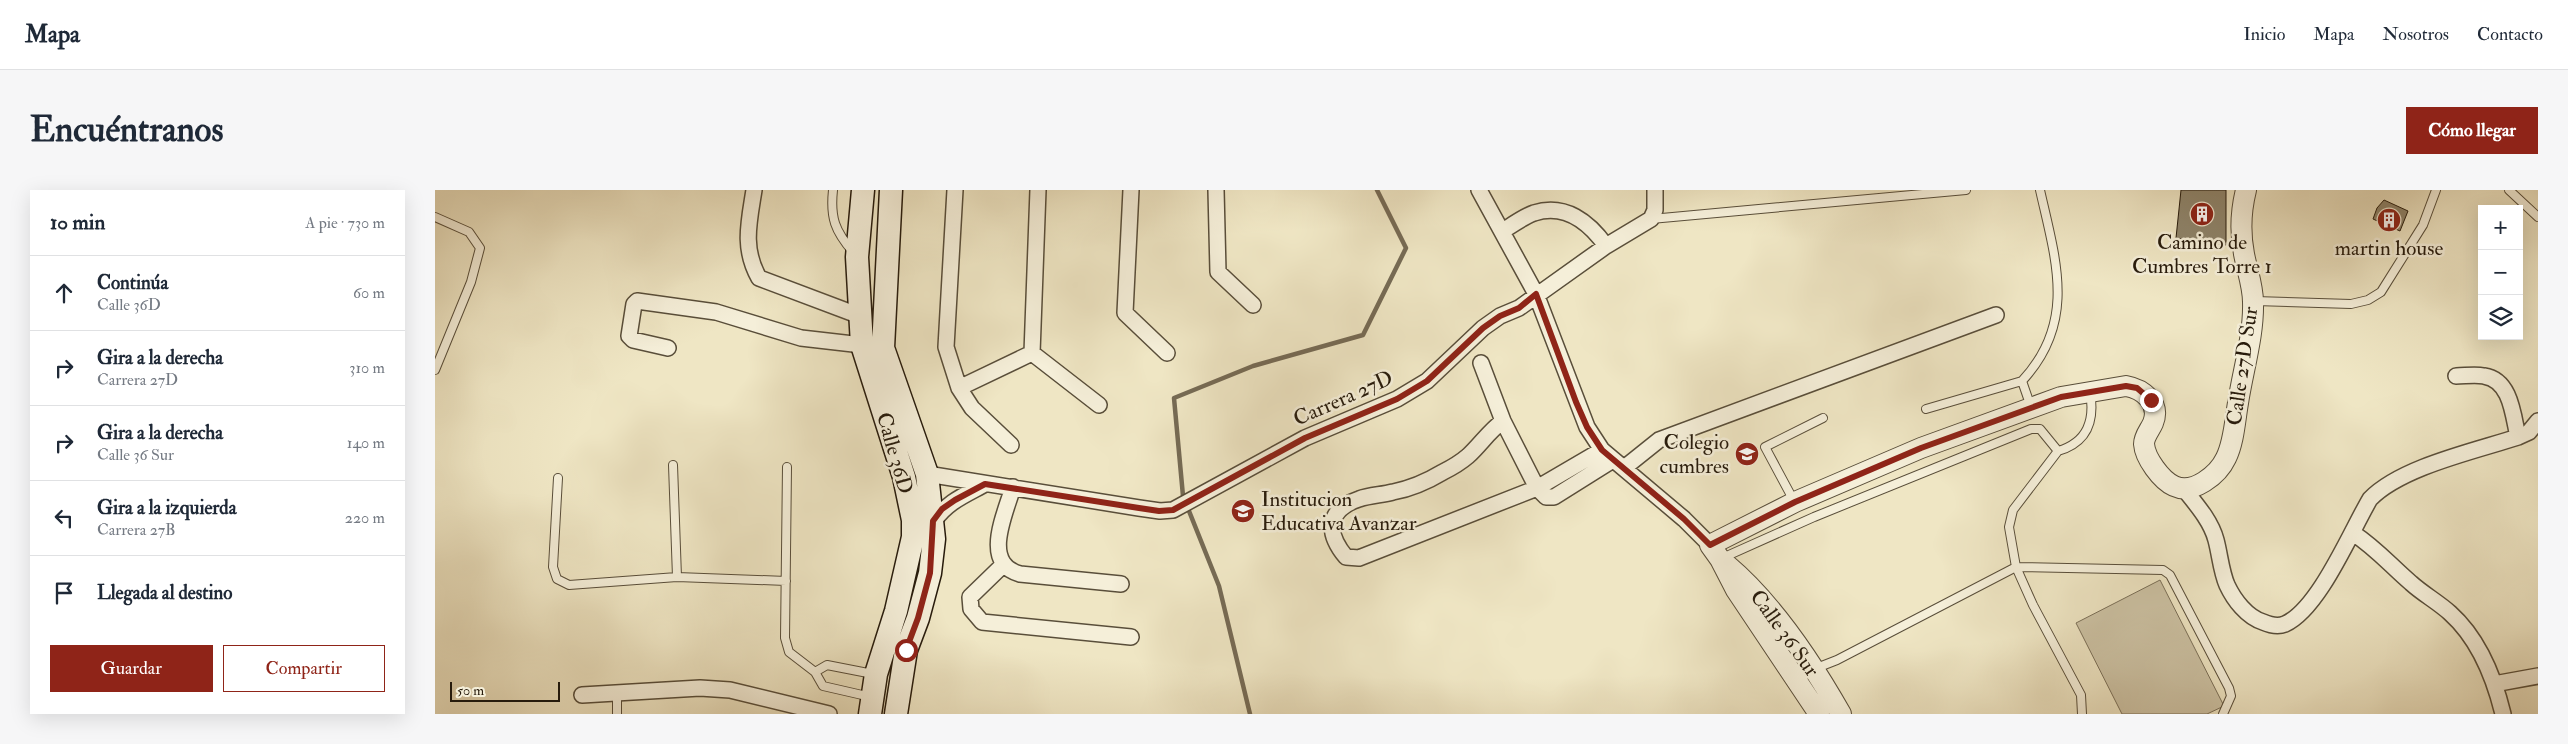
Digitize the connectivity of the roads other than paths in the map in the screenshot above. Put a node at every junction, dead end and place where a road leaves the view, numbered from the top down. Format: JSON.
{"nodes":[{"id":1,"x":754,"y":190,"type":"edge"},
{"id":2,"x":833,"y":190,"type":"edge"},
{"id":3,"x":863,"y":190,"type":"edge"},
{"id":4,"x":891,"y":190,"type":"edge"},
{"id":5,"x":955,"y":190,"type":"edge"},
{"id":6,"x":1038,"y":190,"type":"edge"},
{"id":7,"x":1131,"y":190,"type":"edge"},
{"id":8,"x":1216,"y":190,"type":"edge"},
{"id":9,"x":1479,"y":190,"type":"edge"},
{"id":10,"x":1655,"y":190,"type":"edge"},
{"id":11,"x":1966,"y":190,"type":"edge"},
{"id":12,"x":2040,"y":190,"type":"edge"},
{"id":13,"x":2246,"y":190,"type":"edge"},
{"id":14,"x":2436,"y":190,"type":"edge"},
{"id":15,"x":2509,"y":190,"type":"edge"},
{"id":16,"x":435,"y":217,"type":"edge"},
{"id":17,"x":2538,"y":217,"type":"edge"},
{"id":18,"x":1651,"y":219,"type":"junction"},
{"id":19,"x":1503,"y":231,"type":"junction"},
{"id":20,"x":1606,"y":246,"type":"junction"},
{"id":21,"x":857,"y":257,"type":"junction"},
{"id":22,"x":1536,"y":294,"type":"junction"},
{"id":23,"x":2253,"y":301,"type":"junction"},
{"id":24,"x":1253,"y":305,"type":"dead end"},
{"id":25,"x":1996,"y":315,"type":"dead end"},
{"id":26,"x":860,"y":316,"type":"junction"},
{"id":27,"x":861,"y":345,"type":"junction"},
{"id":28,"x":668,"y":348,"type":"dead end"},
{"id":29,"x":1032,"y":352,"type":"junction"},
{"id":30,"x":1167,"y":353,"type":"dead end"},
{"id":31,"x":1481,"y":363,"type":"dead end"},
{"id":32,"x":435,"y":370,"type":"edge"},
{"id":33,"x":2456,"y":376,"type":"dead end"},
{"id":34,"x":2022,"y":381,"type":"junction"},
{"id":35,"x":959,"y":388,"type":"junction"},
{"id":36,"x":2090,"y":392,"type":"junction"},
{"id":37,"x":1099,"y":405,"type":"dead end"},
{"id":38,"x":2031,"y":407,"type":"junction"},
{"id":39,"x":1926,"y":409,"type":"dead end"},
{"id":40,"x":1823,"y":418,"type":"dead end"},
{"id":41,"x":1503,"y":421,"type":"junction"},
{"id":42,"x":2537,"y":424,"type":"edge"},
{"id":43,"x":2518,"y":437,"type":"junction"},
{"id":44,"x":1011,"y":445,"type":"dead end"},
{"id":45,"x":2058,"y":451,"type":"junction"},
{"id":46,"x":1613,"y":459,"type":"junction"},
{"id":47,"x":673,"y":465,"type":"dead end"},
{"id":48,"x":787,"y":467,"type":"dead end"},
{"id":49,"x":927,"y":474,"type":"junction"},
{"id":50,"x":557,"y":478,"type":"dead end"},
{"id":51,"x":985,"y":484,"type":"junction"},
{"id":52,"x":1013,"y":487,"type":"junction"},
{"id":53,"x":1537,"y":488,"type":"junction"},
{"id":54,"x":2184,"y":488,"type":"junction"},
{"id":55,"x":1795,"y":502,"type":"junction"},
{"id":56,"x":933,"y":521,"type":"junction"},
{"id":57,"x":2353,"y":533,"type":"junction"},
{"id":58,"x":1715,"y":552,"type":"junction"},
{"id":59,"x":1003,"y":565,"type":"junction"},
{"id":60,"x":2016,"y":567,"type":"junction"},
{"id":61,"x":677,"y":577,"type":"junction"},
{"id":62,"x":786,"y":581,"type":"junction"},
{"id":63,"x":1121,"y":584,"type":"dead end"},
{"id":64,"x":1131,"y":637,"type":"dead end"},
{"id":65,"x":1813,"y":669,"type":"junction"},
{"id":66,"x":815,"y":672,"type":"junction"},
{"id":67,"x":876,"y":674,"type":"junction"},
{"id":68,"x":2538,"y":676,"type":"edge"},
{"id":69,"x":2494,"y":684,"type":"junction"},
{"id":70,"x":617,"y":693,"type":"junction"},
{"id":71,"x":582,"y":695,"type":"dead end"},
{"id":72,"x":871,"y":705,"type":"edge"},
{"id":73,"x":617,"y":714,"type":"edge"},
{"id":74,"x":829,"y":714,"type":"edge"},
{"id":75,"x":897,"y":714,"type":"edge"},
{"id":76,"x":1819,"y":714,"type":"edge"},
{"id":77,"x":1841,"y":714,"type":"edge"},
{"id":78,"x":2082,"y":714,"type":"edge"},
{"id":79,"x":2223,"y":714,"type":"edge"},
{"id":80,"x":2503,"y":714,"type":"edge"}],
"edges":[{"from":1,"to":26,"type":"street"},
{"from":2,"to":21,"type":"lane"},
{"from":3,"to":21,"type":"main road","name":"Calle 36D"},
{"from":4,"to":49,"type":"main road","name":"Calle 36D"},
{"from":5,"to":35,"type":"street"},
{"from":6,"to":29,"type":"street"},
{"from":7,"to":30,"type":"street"},
{"from":8,"to":24,"type":"street"},
{"from":9,"to":19,"type":"street","name":"Calle 36 Sur"},
{"from":10,"to":18,"type":"street"},
{"from":11,"to":18,"type":"lane"},
{"from":12,"to":34,"type":"lane"},
{"from":13,"to":23,"type":"street","name":"Calle 27D Sur"},
{"from":14,"to":23,"type":"lane"},
{"from":15,"to":17,"type":"lane"},
{"from":16,"to":32,"type":"lane"},
{"from":18,"to":20,"type":"street","name":"Carrera 27D"},
{"from":19,"to":20,"type":"street"},
{"from":19,"to":22,"type":"street","name":"Calle 36 Sur"},
{"from":20,"to":22,"type":"street","name":"Carrera 27D"},
{"from":21,"to":26,"type":"main road","name":"Calle 36D"},
{"from":22,"to":46,"type":"street","name":"Calle 36 Sur"},
{"from":22,"to":52,"type":"street","name":"Carrera 27D"},
{"from":23,"to":54,"type":"street","name":"Calle 27D Sur"},
{"from":25,"to":46,"type":"street"},
{"from":26,"to":27,"type":"main road","name":"Calle 36D"},
{"from":27,"to":28,"type":"street"},
{"from":27,"to":67,"type":"main road","name":"Calle 36D"},
{"from":29,"to":35,"type":"street"},
{"from":29,"to":37,"type":"street"},
{"from":31,"to":41,"type":"street"},
{"from":33,"to":43,"type":"street"},
{"from":34,"to":38,"type":"lane"},
{"from":34,"to":39,"type":"lane"},
{"from":35,"to":44,"type":"street"},
{"from":36,"to":38,"type":"street"},
{"from":36,"to":45,"type":"lane"},
{"from":36,"to":54,"type":"street"},
{"from":38,"to":55,"type":"street"},
{"from":40,"to":55,"type":"lane"},
{"from":41,"to":53,"type":"street"},
{"from":41,"to":53,"type":"street"},
{"from":42,"to":43,"type":"street"},
{"from":43,"to":57,"type":"street"},
{"from":45,"to":58,"type":"lane"},
{"from":45,"to":60,"type":"lane"},
{"from":46,"to":53,"type":"street"},
{"from":46,"to":58,"type":"street","name":"Calle 36 Sur"},
{"from":47,"to":61,"type":"lane"},
{"from":48,"to":62,"type":"lane"},
{"from":49,"to":51,"type":"street","name":"Carrera 27D"},
{"from":49,"to":56,"type":"main road","name":"Calle 36D"},
{"from":50,"to":61,"type":"lane"},
{"from":51,"to":52,"type":"street","name":"Carrera 27D"},
{"from":51,"to":56,"type":"street"},
{"from":52,"to":59,"type":"street"},
{"from":54,"to":57,"type":"street"},
{"from":55,"to":58,"type":"street"},
{"from":56,"to":75,"type":"main road","name":"Calle 36D"},
{"from":57,"to":69,"type":"street"},
{"from":58,"to":65,"type":"street","name":"Calle 36 Sur"},
{"from":58,"to":76,"type":"street","name":"Calle 36 Sur"},
{"from":59,"to":63,"type":"street"},
{"from":59,"to":64,"type":"street"},
{"from":60,"to":65,"type":"lane"},
{"from":60,"to":78,"type":"lane"},
{"from":60,"to":79,"type":"lane"},
{"from":61,"to":62,"type":"lane"},
{"from":62,"to":66,"type":"lane"},
{"from":65,"to":77,"type":"street","name":"Calle 36 Sur"},
{"from":66,"to":67,"type":"lane"},
{"from":66,"to":72,"type":"lane"},
{"from":67,"to":72,"type":"main road","name":"Calle 36D"},
{"from":68,"to":69,"type":"street"},
{"from":69,"to":80,"type":"street"},
{"from":70,"to":71,"type":"street"},
{"from":70,"to":73,"type":"lane"},
{"from":70,"to":74,"type":"street"}]}
